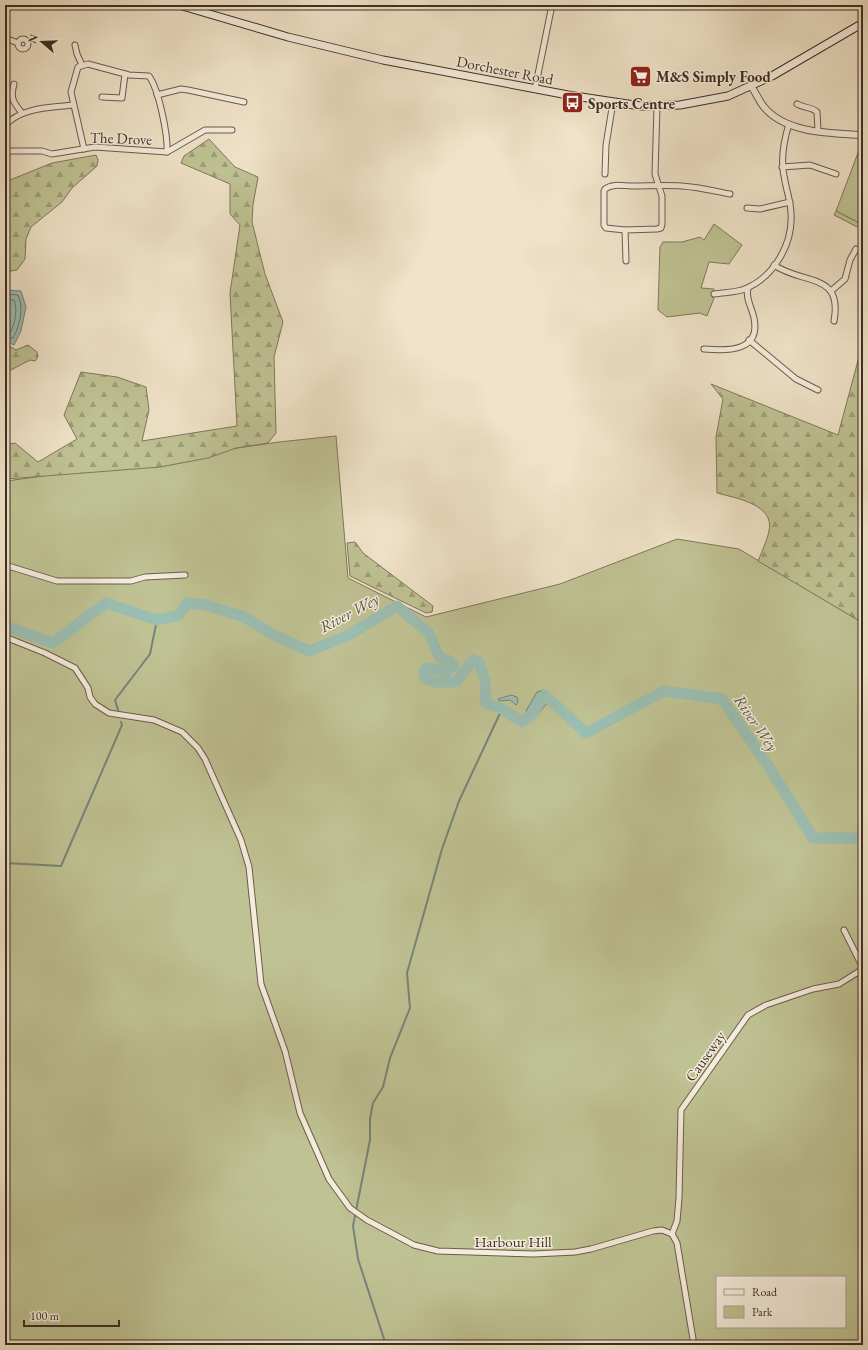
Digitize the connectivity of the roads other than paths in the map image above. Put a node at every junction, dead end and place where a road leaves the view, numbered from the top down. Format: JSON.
{"nodes":[{"id":1,"x":178,"y":5,"type":"edge"},
{"id":2,"x":552,"y":5,"type":"edge"},
{"id":3,"x":863,"y":23,"type":"edge"},
{"id":4,"x":5,"y":38,"type":"edge"},
{"id":5,"x":18,"y":43,"type":"dead end"},
{"id":6,"x":75,"y":45,"type":"dead end"},
{"id":7,"x":82,"y":65,"type":"junction"},
{"id":8,"x":125,"y":74,"type":"junction"},
{"id":9,"x":14,"y":84,"type":"dead end"},
{"id":10,"x":751,"y":86,"type":"junction"},
{"id":11,"x":535,"y":88,"type":"junction"},
{"id":12,"x":157,"y":95,"type":"junction"},
{"id":13,"x":102,"y":97,"type":"dead end"},
{"id":14,"x":244,"y":102,"type":"dead end"},
{"id":15,"x":612,"y":102,"type":"junction"},
{"id":16,"x":73,"y":104,"type":"junction"},
{"id":17,"x":797,"y":104,"type":"dead end"},
{"id":18,"x":656,"y":107,"type":"junction"},
{"id":19,"x":22,"y":113,"type":"junction"},
{"id":20,"x":5,"y":124,"type":"edge"},
{"id":21,"x":789,"y":124,"type":"junction"},
{"id":22,"x":232,"y":130,"type":"dead end"},
{"id":23,"x":818,"y":130,"type":"junction"},
{"id":24,"x":863,"y":135,"type":"edge"},
{"id":25,"x":84,"y":149,"type":"junction"},
{"id":26,"x":5,"y":151,"type":"edge"},
{"id":27,"x":167,"y":152,"type":"junction"},
{"id":28,"x":782,"y":167,"type":"junction"},
{"id":29,"x":606,"y":174,"type":"dead end"},
{"id":30,"x":836,"y":174,"type":"dead end"},
{"id":31,"x":659,"y":186,"type":"junction"},
{"id":32,"x":730,"y":194,"type":"dead end"},
{"id":33,"x":790,"y":202,"type":"junction"},
{"id":34,"x":747,"y":208,"type":"dead end"},
{"id":35,"x":625,"y":230,"type":"junction"},
{"id":36,"x":856,"y":249,"type":"dead end"},
{"id":37,"x":626,"y":261,"type":"dead end"},
{"id":38,"x":774,"y":265,"type":"junction"},
{"id":39,"x":748,"y":288,"type":"junction"},
{"id":40,"x":831,"y":291,"type":"junction"},
{"id":41,"x":714,"y":294,"type":"dead end"},
{"id":42,"x":834,"y":321,"type":"dead end"},
{"id":43,"x":749,"y":340,"type":"junction"},
{"id":44,"x":704,"y":349,"type":"dead end"},
{"id":45,"x":818,"y":390,"type":"dead end"},
{"id":46,"x":5,"y":565,"type":"edge"},
{"id":47,"x":185,"y":575,"type":"dead end"},
{"id":48,"x":5,"y":637,"type":"edge"},
{"id":49,"x":844,"y":930,"type":"dead end"},
{"id":50,"x":863,"y":969,"type":"edge"},
{"id":51,"x":672,"y":1234,"type":"junction"},
{"id":52,"x":694,"y":1345,"type":"edge"}],
"edges":[{"from":1,"to":11,"type":"main road","name":"Dorchester Road"},
{"from":2,"to":11,"type":"street"},
{"from":3,"to":10,"type":"main road","name":"Dorchester Road"},
{"from":4,"to":5,"type":"street"},
{"from":6,"to":7,"type":"street"},
{"from":7,"to":8,"type":"street"},
{"from":7,"to":16,"type":"street"},
{"from":8,"to":12,"type":"street"},
{"from":8,"to":13,"type":"street"},
{"from":9,"to":19,"type":"street"},
{"from":10,"to":18,"type":"main road","name":"Dorchester Road"},
{"from":10,"to":21,"type":"street"},
{"from":11,"to":15,"type":"main road","name":"Dorchester Road"},
{"from":12,"to":14,"type":"street"},
{"from":12,"to":27,"type":"street"},
{"from":15,"to":18,"type":"main road","name":"Dorchester Road"},
{"from":15,"to":29,"type":"street"},
{"from":16,"to":19,"type":"street"},
{"from":16,"to":25,"type":"street"},
{"from":17,"to":23,"type":"street"},
{"from":18,"to":31,"type":"street"},
{"from":19,"to":20,"type":"street"},
{"from":21,"to":23,"type":"street"},
{"from":21,"to":28,"type":"street"},
{"from":22,"to":27,"type":"street","name":"The Drove"},
{"from":23,"to":24,"type":"street"},
{"from":25,"to":26,"type":"street","name":"The Drove"},
{"from":25,"to":27,"type":"street","name":"The Drove"},
{"from":28,"to":30,"type":"street"},
{"from":28,"to":33,"type":"street"},
{"from":31,"to":32,"type":"street"},
{"from":31,"to":35,"type":"street"},
{"from":31,"to":35,"type":"street"},
{"from":33,"to":34,"type":"street"},
{"from":33,"to":38,"type":"street"},
{"from":35,"to":37,"type":"street"},
{"from":36,"to":40,"type":"street"},
{"from":38,"to":39,"type":"street"},
{"from":38,"to":40,"type":"street"},
{"from":39,"to":41,"type":"street"},
{"from":39,"to":43,"type":"street"},
{"from":40,"to":42,"type":"street"},
{"from":43,"to":44,"type":"street"},
{"from":43,"to":45,"type":"street"},
{"from":46,"to":47,"type":"street"},
{"from":48,"to":51,"type":"street","name":"Harbour Hill"},
{"from":49,"to":50,"type":"street"},
{"from":50,"to":51,"type":"street","name":"Causeway"},
{"from":51,"to":52,"type":"street"}]}
